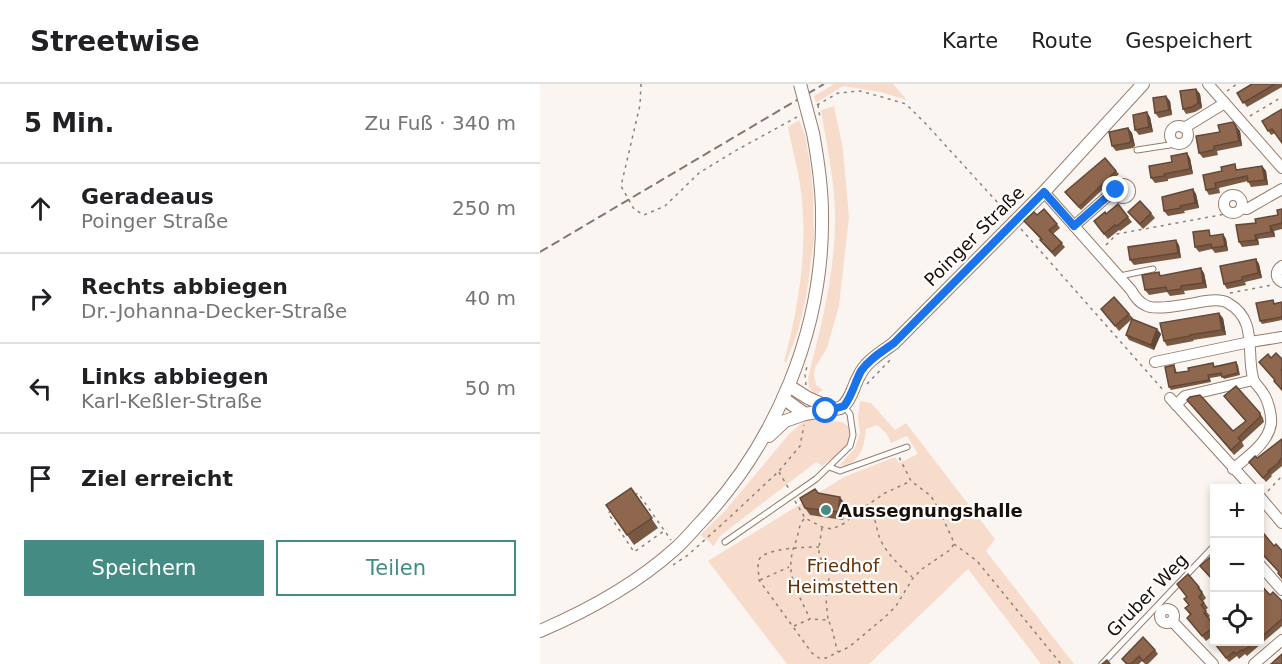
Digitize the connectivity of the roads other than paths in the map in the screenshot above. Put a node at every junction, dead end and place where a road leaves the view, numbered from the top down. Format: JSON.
{"nodes":[{"id":1,"x":800,"y":84,"type":"edge"},
{"id":2,"x":1143,"y":84,"type":"edge"},
{"id":3,"x":1208,"y":84,"type":"edge"},
{"id":4,"x":1222,"y":100,"type":"junction"},
{"id":5,"x":1176,"y":144,"type":"joint"},
{"id":6,"x":1137,"y":150,"type":"dead end"},
{"id":7,"x":1282,"y":168,"type":"edge"},
{"id":8,"x":1282,"y":189,"type":"edge"},
{"id":9,"x":1044,"y":192,"type":"junction"},
{"id":10,"x":1116,"y":192,"type":"dead end"},
{"id":11,"x":1236,"y":211,"type":"road end"},
{"id":12,"x":1074,"y":226,"type":"junction"},
{"id":13,"x":1282,"y":266,"type":"edge"},
{"id":14,"x":1153,"y":269,"type":"dead end"},
{"id":15,"x":1119,"y":277,"type":"junction"},
{"id":16,"x":1277,"y":284,"type":"edge"},
{"id":17,"x":1282,"y":337,"type":"edge"},
{"id":18,"x":1250,"y":342,"type":"junction"},
{"id":19,"x":1155,"y":362,"type":"dead end"},
{"id":20,"x":1253,"y":380,"type":"junction"},
{"id":21,"x":786,"y":392,"type":"junction"},
{"id":22,"x":839,"y":407,"type":"junction"},
{"id":23,"x":805,"y":414,"type":"junction"},
{"id":24,"x":760,"y":445,"type":"junction"},
{"id":25,"x":907,"y":447,"type":"dead end"},
{"id":26,"x":829,"y":466,"type":"junction"},
{"id":27,"x":1233,"y":469,"type":"junction"},
{"id":28,"x":1247,"y":484,"type":"edge"},
{"id":29,"x":1264,"y":503,"type":"edge"},
{"id":30,"x":1282,"y":523,"type":"edge"},
{"id":31,"x":725,"y":542,"type":"dead end"},
{"id":32,"x":1210,"y":551,"type":"edge"},
{"id":33,"x":1264,"y":570,"type":"edge"},
{"id":34,"x":1282,"y":590,"type":"edge"},
{"id":35,"x":1172,"y":621,"type":"dead end"},
{"id":36,"x":540,"y":631,"type":"edge"},
{"id":37,"x":1282,"y":640,"type":"edge"},
{"id":38,"x":1102,"y":664,"type":"edge"},
{"id":39,"x":1213,"y":664,"type":"edge"},
{"id":40,"x":1255,"y":664,"type":"edge"}],
"edges":[{"from":1,"to":21,"type":"street","bridge":true},
{"from":2,"to":9,"type":"street","name":"Poinger Straße"},
{"from":3,"to":4,"type":"street"},
{"from":4,"to":5,"type":"street"},
{"from":4,"to":7,"type":"street"},
{"from":5,"to":6,"type":"lane"},
{"from":8,"to":11,"type":"street"},
{"from":9,"to":12,"type":"street"},
{"from":9,"to":22,"type":"street","name":"Poinger Straße"},
{"from":10,"to":12,"type":"street"},
{"from":12,"to":15,"type":"street"},
{"from":13,"to":16,"type":"street"},
{"from":14,"to":15,"type":"lane"},
{"from":15,"to":18,"type":"street"},
{"from":17,"to":18,"type":"street"},
{"from":18,"to":19,"type":"street"},
{"from":18,"to":20,"type":"street"},
{"from":20,"to":27,"type":"street"},
{"from":20,"to":27,"type":"street"},
{"from":21,"to":22,"type":"street"},
{"from":21,"to":23,"type":"street"},
{"from":21,"to":24,"type":"street"},
{"from":22,"to":23,"type":"street"},
{"from":22,"to":26,"type":"lane"},
{"from":23,"to":24,"type":"street"},
{"from":24,"to":36,"type":"street"},
{"from":25,"to":26,"type":"lane"},
{"from":26,"to":31,"type":"lane"},
{"from":27,"to":28,"type":"street"},
{"from":29,"to":30,"type":"street"},
{"from":32,"to":38,"type":"lane","name":"Gruber Weg"},
{"from":33,"to":34,"type":"street"},
{"from":35,"to":39,"type":"street"},
{"from":37,"to":40,"type":"street"}]}
